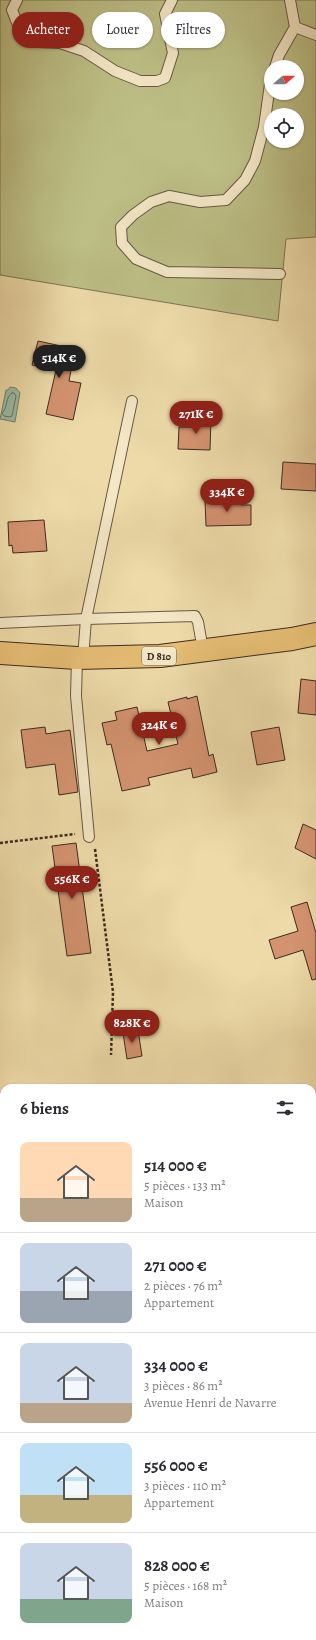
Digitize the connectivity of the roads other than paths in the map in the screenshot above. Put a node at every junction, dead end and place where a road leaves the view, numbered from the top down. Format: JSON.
{"nodes":[{"id":1,"x":17,"y":0,"type":"edge"},
{"id":2,"x":172,"y":0,"type":"edge"},
{"id":3,"x":290,"y":0,"type":"edge"},
{"id":4,"x":295,"y":27,"type":"junction"},
{"id":5,"x":316,"y":35,"type":"edge"},
{"id":6,"x":277,"y":60,"type":"edge"},
{"id":7,"x":268,"y":100,"type":"edge"},
{"id":8,"x":280,"y":274,"type":"dead end"},
{"id":9,"x":132,"y":401,"type":"dead end"},
{"id":10,"x":86,"y":619,"type":"junction"},
{"id":11,"x":0,"y":623,"type":"edge"},
{"id":12,"x":316,"y":634,"type":"edge"},
{"id":13,"x":203,"y":650,"type":"junction"},
{"id":14,"x":0,"y":653,"type":"edge"},
{"id":15,"x":80,"y":658,"type":"junction"},
{"id":16,"x":89,"y":836,"type":"road end"}],
"edges":[{"from":1,"to":2,"type":"lane"},
{"from":3,"to":4,"type":"lane"},
{"from":4,"to":5,"type":"lane"},
{"from":4,"to":6,"type":"lane"},
{"from":7,"to":8,"type":"lane"},
{"from":9,"to":10,"type":"lane"},
{"from":10,"to":11,"type":"lane"},
{"from":10,"to":13,"type":"lane"},
{"from":10,"to":15,"type":"lane"},
{"from":12,"to":13,"type":"main road","number":"D 810"},
{"from":13,"to":15,"type":"main road","number":"D 810"},
{"from":14,"to":15,"type":"main road","number":"D 810"},
{"from":15,"to":16,"type":"lane"}]}
